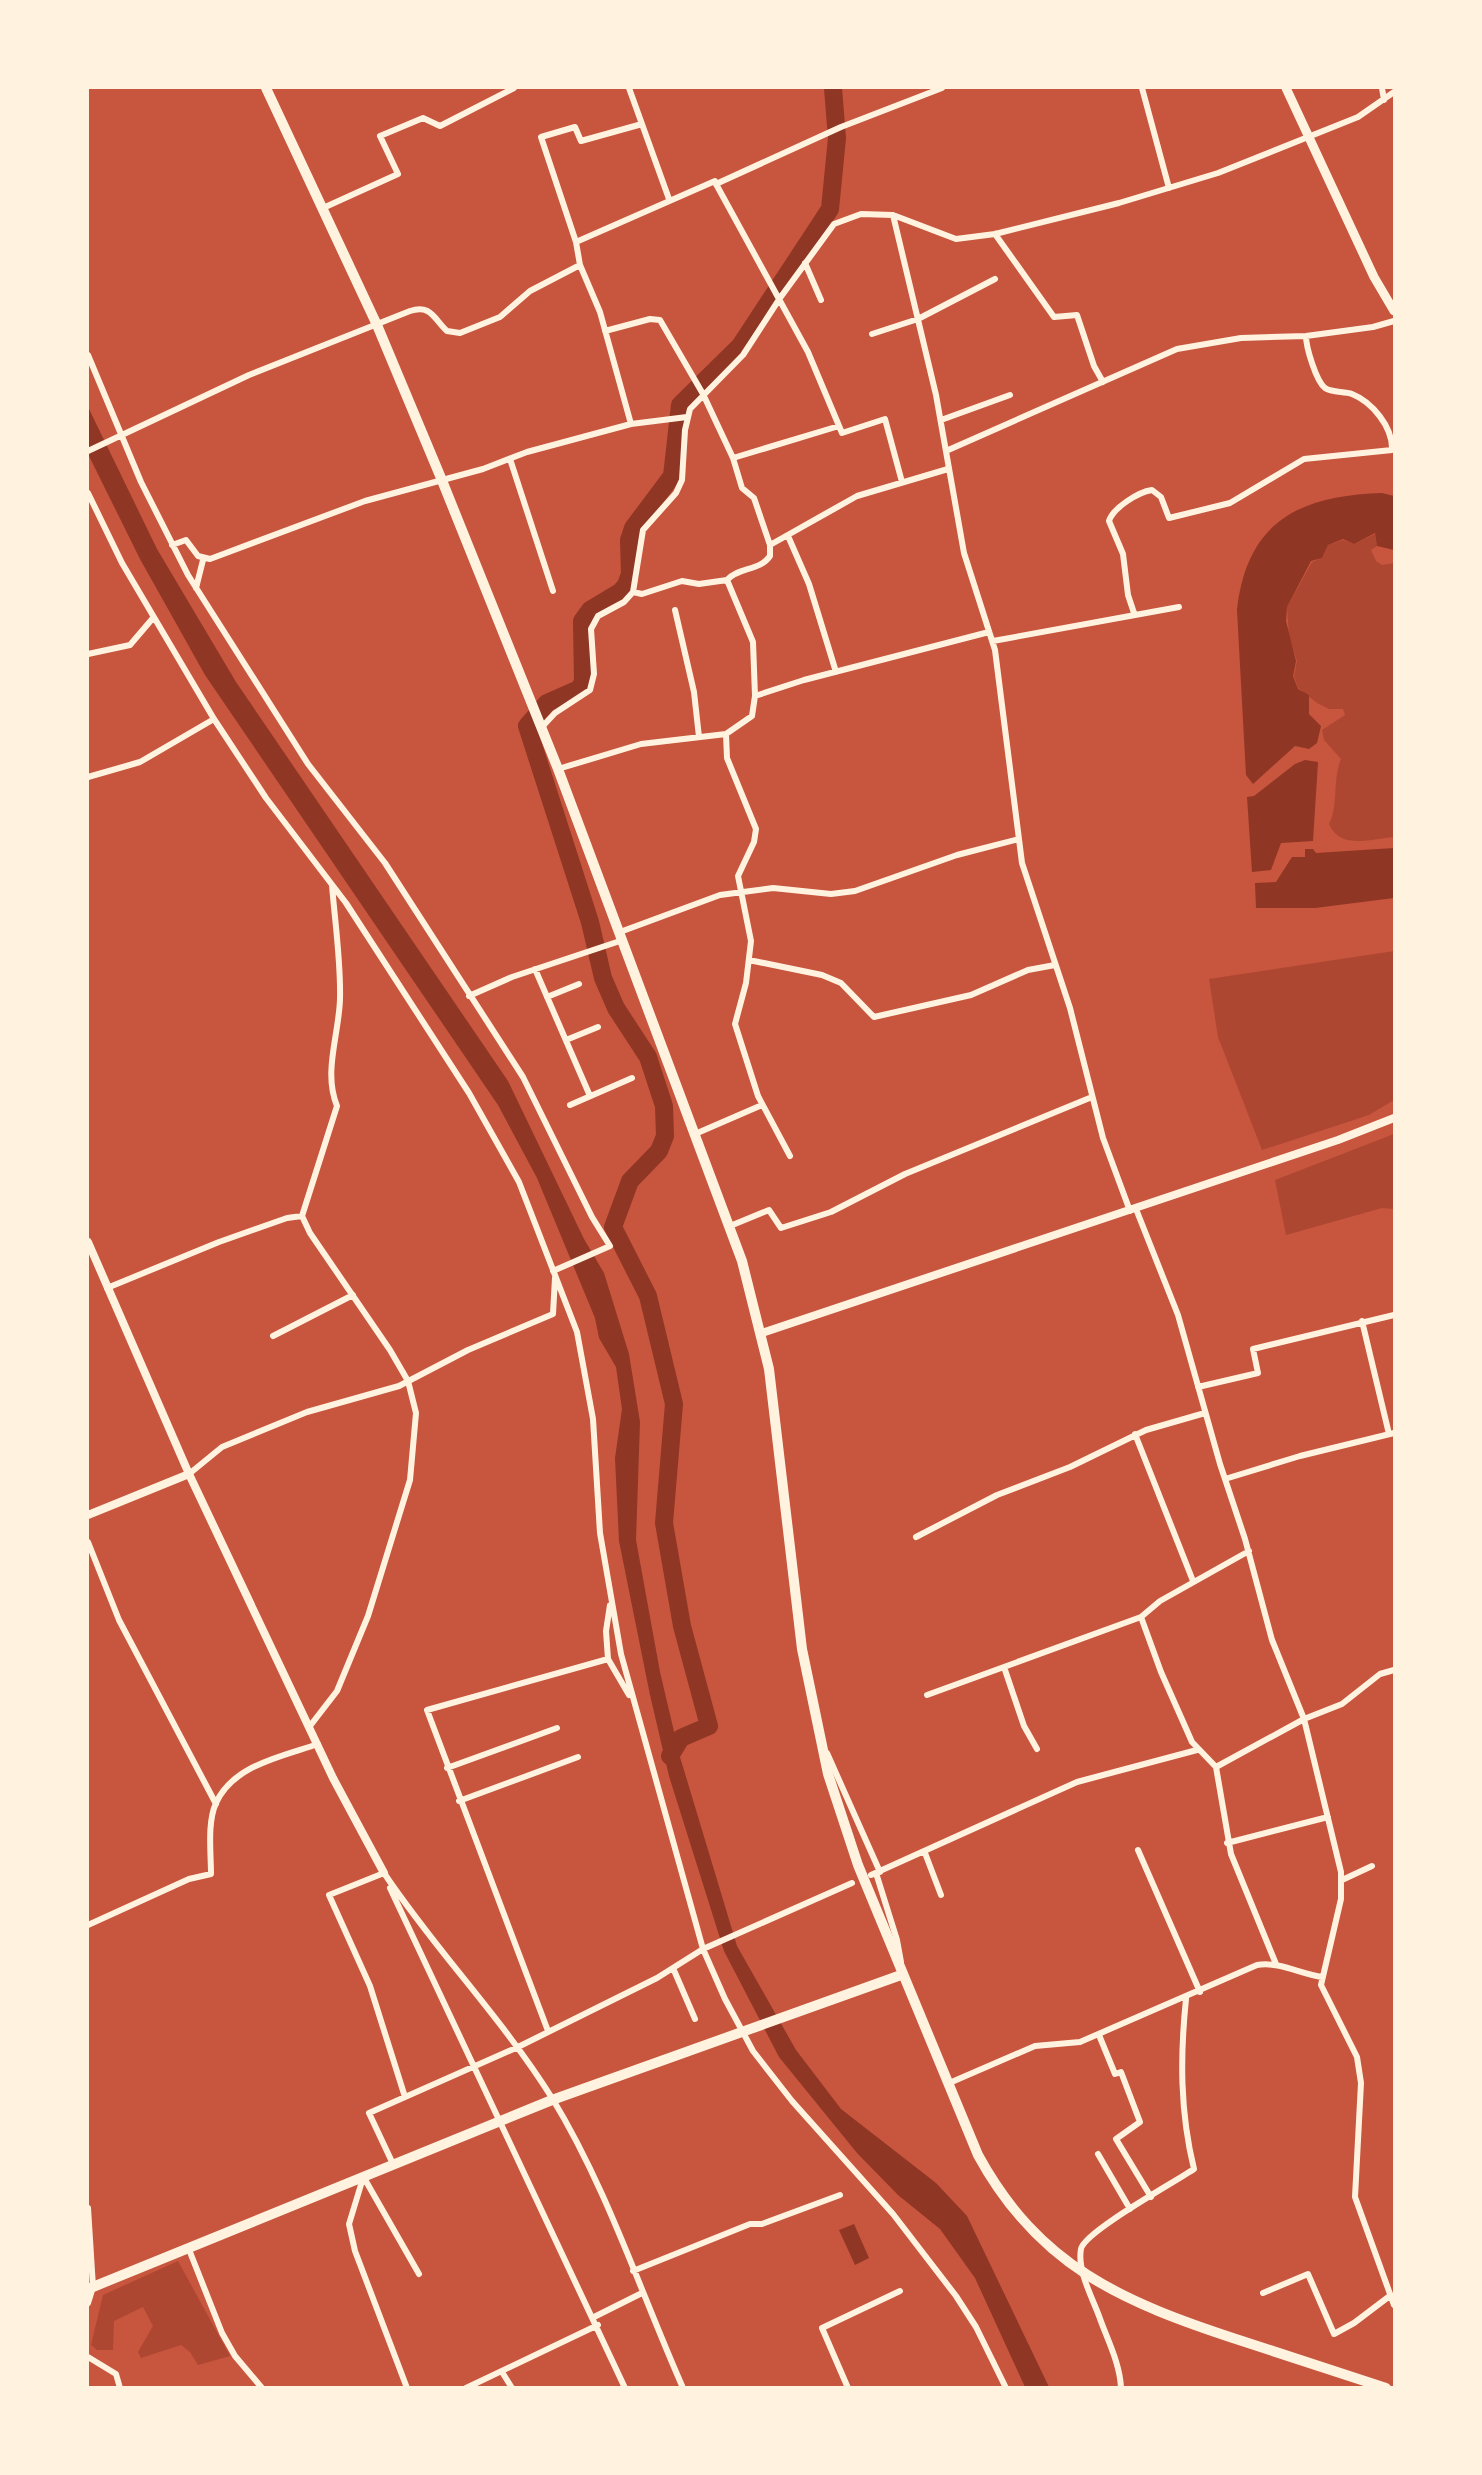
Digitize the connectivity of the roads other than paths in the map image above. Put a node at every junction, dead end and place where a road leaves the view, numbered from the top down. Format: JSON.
{"nodes":[{"id":1,"x":266,"y":88,"type":"edge"},
{"id":2,"x":514,"y":88,"type":"edge"},
{"id":3,"x":629,"y":88,"type":"edge"},
{"id":4,"x":942,"y":88,"type":"edge"},
{"id":5,"x":1142,"y":88,"type":"edge"},
{"id":6,"x":1286,"y":88,"type":"edge"},
{"id":7,"x":1382,"y":88,"type":"edge"},
{"id":8,"x":1395,"y":92,"type":"edge"},
{"id":9,"x":1384,"y":100,"type":"junction"},
{"id":10,"x":642,"y":124,"type":"junction"},
{"id":11,"x":1308,"y":136,"type":"junction"},
{"id":12,"x":716,"y":184,"type":"junction"},
{"id":13,"x":1169,"y":188,"type":"junction"},
{"id":14,"x":669,"y":199,"type":"junction"},
{"id":15,"x":323,"y":208,"type":"junction"},
{"id":16,"x":893,"y":215,"type":"junction"},
{"id":17,"x":995,"y":234,"type":"junction"},
{"id":18,"x":576,"y":242,"type":"junction"},
{"id":19,"x":805,"y":263,"type":"junction"},
{"id":20,"x":580,"y":265,"type":"junction"},
{"id":21,"x":995,"y":279,"type":"dead end"},
{"id":22,"x":779,"y":295,"type":"junction"},
{"id":23,"x":821,"y":300,"type":"dead end"},
{"id":24,"x":1395,"y":311,"type":"edge"},
{"id":25,"x":918,"y":319,"type":"junction"},
{"id":26,"x":1395,"y":321,"type":"edge"},
{"id":27,"x":377,"y":325,"type":"junction"},
{"id":28,"x":605,"y":331,"type":"junction"},
{"id":29,"x":872,"y":334,"type":"dead end"},
{"id":30,"x":1306,"y":337,"type":"junction"},
{"id":31,"x":88,"y":355,"type":"edge"},
{"id":32,"x":1103,"y":382,"type":"junction"},
{"id":33,"x":702,"y":392,"type":"junction"},
{"id":34,"x":1010,"y":396,"type":"dead end"},
{"id":35,"x":684,"y":417,"type":"junction"},
{"id":36,"x":941,"y":420,"type":"junction"},
{"id":37,"x":631,"y":424,"type":"junction"},
{"id":38,"x":839,"y":426,"type":"junction"},
{"id":39,"x":120,"y":437,"type":"junction"},
{"id":40,"x":88,"y":451,"type":"edge"},
{"id":41,"x":946,"y":451,"type":"junction"},
{"id":42,"x":733,"y":458,"type":"junction"},
{"id":43,"x":510,"y":459,"type":"junction"},
{"id":44,"x":948,"y":469,"type":"junction"},
{"id":45,"x":441,"y":478,"type":"junction"},
{"id":46,"x":902,"y":482,"type":"junction"},
{"id":47,"x":88,"y":493,"type":"edge"},
{"id":48,"x":788,"y":536,"type":"junction"},
{"id":49,"x":172,"y":545,"type":"junction"},
{"id":50,"x":769,"y":545,"type":"junction"},
{"id":51,"x":203,"y":560,"type":"junction"},
{"id":52,"x":727,"y":580,"type":"junction"},
{"id":53,"x":196,"y":588,"type":"junction"},
{"id":54,"x":553,"y":591,"type":"dead end"},
{"id":55,"x":633,"y":592,"type":"junction"},
{"id":56,"x":1179,"y":607,"type":"dead end"},
{"id":57,"x":675,"y":610,"type":"dead end"},
{"id":58,"x":1134,"y":612,"type":"junction"},
{"id":59,"x":153,"y":618,"type":"junction"},
{"id":60,"x":989,"y":632,"type":"junction"},
{"id":61,"x":993,"y":641,"type":"junction"},
{"id":62,"x":88,"y":654,"type":"edge"},
{"id":63,"x":836,"y":672,"type":"junction"},
{"id":64,"x":755,"y":696,"type":"junction"},
{"id":65,"x":214,"y":719,"type":"junction"},
{"id":66,"x":541,"y":725,"type":"junction"},
{"id":67,"x":726,"y":734,"type":"junction"},
{"id":68,"x":699,"y":737,"type":"junction"},
{"id":69,"x":558,"y":769,"type":"junction"},
{"id":70,"x":88,"y":777,"type":"edge"},
{"id":71,"x":1019,"y":839,"type":"junction"},
{"id":72,"x":332,"y":884,"type":"junction"},
{"id":73,"x":742,"y":892,"type":"junction"},
{"id":74,"x":621,"y":936,"type":"junction"},
{"id":75,"x":749,"y":960,"type":"junction"},
{"id":76,"x":1055,"y":965,"type":"junction"},
{"id":77,"x":535,"y":970,"type":"junction"},
{"id":78,"x":579,"y":984,"type":"dead end"},
{"id":79,"x":469,"y":996,"type":"junction"},
{"id":80,"x":547,"y":997,"type":"junction"},
{"id":81,"x":598,"y":1027,"type":"dead end"},
{"id":82,"x":566,"y":1040,"type":"junction"},
{"id":83,"x":632,"y":1078,"type":"dead end"},
{"id":84,"x":590,"y":1096,"type":"junction"},
{"id":85,"x":1092,"y":1097,"type":"junction"},
{"id":86,"x":570,"y":1105,"type":"dead end"},
{"id":87,"x":762,"y":1105,"type":"junction"},
{"id":88,"x":1395,"y":1118,"type":"edge"},
{"id":89,"x":695,"y":1134,"type":"junction"},
{"id":90,"x":790,"y":1156,"type":"dead end"},
{"id":91,"x":1133,"y":1210,"type":"junction"},
{"id":92,"x":302,"y":1216,"type":"junction"},
{"id":93,"x":730,"y":1226,"type":"junction"},
{"id":94,"x":88,"y":1242,"type":"edge"},
{"id":95,"x":555,"y":1272,"type":"junction"},
{"id":96,"x":107,"y":1288,"type":"junction"},
{"id":97,"x":353,"y":1296,"type":"junction"},
{"id":98,"x":1395,"y":1315,"type":"edge"},
{"id":99,"x":1362,"y":1321,"type":"junction"},
{"id":100,"x":762,"y":1334,"type":"junction"},
{"id":101,"x":273,"y":1336,"type":"dead end"},
{"id":102,"x":408,"y":1381,"type":"junction"},
{"id":103,"x":1198,"y":1387,"type":"junction"},
{"id":104,"x":1205,"y":1413,"type":"junction"},
{"id":105,"x":1392,"y":1433,"type":"edge"},
{"id":106,"x":1135,"y":1434,"type":"junction"},
{"id":107,"x":189,"y":1474,"type":"junction"},
{"id":108,"x":1225,"y":1479,"type":"junction"},
{"id":109,"x":88,"y":1515,"type":"edge"},
{"id":110,"x":916,"y":1537,"type":"dead end"},
{"id":111,"x":88,"y":1542,"type":"edge"},
{"id":112,"x":1249,"y":1551,"type":"junction"},
{"id":113,"x":1193,"y":1581,"type":"junction"},
{"id":114,"x":611,"y":1603,"type":"junction"},
{"id":115,"x":1141,"y":1617,"type":"junction"},
{"id":116,"x":608,"y":1659,"type":"junction"},
{"id":117,"x":1004,"y":1667,"type":"junction"},
{"id":118,"x":1395,"y":1670,"type":"edge"},
{"id":119,"x":927,"y":1695,"type":"dead end"},
{"id":120,"x":631,"y":1696,"type":"junction"},
{"id":121,"x":1304,"y":1719,"type":"junction"},
{"id":122,"x":310,"y":1726,"type":"junction"},
{"id":123,"x":557,"y":1728,"type":"dead end"},
{"id":124,"x":819,"y":1735,"type":"junction"},
{"id":125,"x":318,"y":1744,"type":"junction"},
{"id":126,"x":1037,"y":1749,"type":"dead end"},
{"id":127,"x":1197,"y":1750,"type":"junction"},
{"id":128,"x":578,"y":1757,"type":"dead end"},
{"id":129,"x":1216,"y":1767,"type":"junction"},
{"id":130,"x":447,"y":1768,"type":"junction"},
{"id":131,"x":459,"y":1801,"type":"junction"},
{"id":132,"x":216,"y":1804,"type":"junction"},
{"id":133,"x":1328,"y":1817,"type":"junction"},
{"id":134,"x":1227,"y":1843,"type":"junction"},
{"id":135,"x":1138,"y":1850,"type":"dead end"},
{"id":136,"x":925,"y":1853,"type":"junction"},
{"id":137,"x":1372,"y":1866,"type":"dead end"},
{"id":138,"x":384,"y":1873,"type":"junction"},
{"id":139,"x":875,"y":1873,"type":"junction"},
{"id":140,"x":1342,"y":1880,"type":"junction"},
{"id":141,"x":852,"y":1883,"type":"dead end"},
{"id":142,"x":941,"y":1895,"type":"dead end"},
{"id":143,"x":88,"y":1925,"type":"edge"},
{"id":144,"x":703,"y":1949,"type":"junction"},
{"id":145,"x":1276,"y":1964,"type":"junction"},
{"id":146,"x":673,"y":1968,"type":"junction"},
{"id":147,"x":901,"y":1975,"type":"junction"},
{"id":148,"x":1322,"y":1977,"type":"junction"},
{"id":149,"x":1200,"y":1992,"type":"junction"},
{"id":150,"x":1186,"y":1999,"type":"junction"},
{"id":151,"x":695,"y":2019,"type":"dead end"},
{"id":152,"x":548,"y":2031,"type":"junction"},
{"id":153,"x":741,"y":2032,"type":"junction"},
{"id":154,"x":1099,"y":2035,"type":"junction"},
{"id":155,"x":518,"y":2047,"type":"junction"},
{"id":156,"x":474,"y":2066,"type":"junction"},
{"id":157,"x":947,"y":2084,"type":"junction"},
{"id":158,"x":405,"y":2097,"type":"junction"},
{"id":159,"x":552,"y":2099,"type":"junction"},
{"id":160,"x":499,"y":2120,"type":"junction"},
{"id":161,"x":1098,"y":2154,"type":"dead end"},
{"id":162,"x":393,"y":2164,"type":"junction"},
{"id":163,"x":363,"y":2176,"type":"junction"},
{"id":164,"x":840,"y":2194,"type":"dead end"},
{"id":165,"x":1152,"y":2197,"type":"junction"},
{"id":166,"x":88,"y":2208,"type":"edge"},
{"id":167,"x":1130,"y":2209,"type":"junction"},
{"id":168,"x":188,"y":2247,"type":"junction"},
{"id":169,"x":633,"y":2271,"type":"junction"},
{"id":170,"x":419,"y":2274,"type":"dead end"},
{"id":171,"x":1084,"y":2275,"type":"junction"},
{"id":172,"x":90,"y":2288,"type":"edge"},
{"id":173,"x":900,"y":2291,"type":"dead end"},
{"id":174,"x":642,"y":2293,"type":"junction"},
{"id":175,"x":1263,"y":2293,"type":"dead end"},
{"id":176,"x":1391,"y":2295,"type":"junction"},
{"id":177,"x":88,"y":2303,"type":"edge"},
{"id":178,"x":1395,"y":2305,"type":"edge"},
{"id":179,"x":594,"y":2317,"type":"junction"},
{"id":180,"x":598,"y":2325,"type":"junction"},
{"id":181,"x":88,"y":2357,"type":"edge"},
{"id":182,"x":502,"y":2372,"type":"junction"},
{"id":183,"x":624,"y":2387,"type":"edge"},
{"id":184,"x":120,"y":2388,"type":"edge"},
{"id":185,"x":262,"y":2388,"type":"edge"},
{"id":186,"x":407,"y":2388,"type":"edge"},
{"id":187,"x":466,"y":2388,"type":"edge"},
{"id":188,"x":512,"y":2388,"type":"edge"},
{"id":189,"x":683,"y":2388,"type":"edge"},
{"id":190,"x":848,"y":2388,"type":"edge"},
{"id":191,"x":1006,"y":2388,"type":"edge"},
{"id":192,"x":1121,"y":2388,"type":"edge"},
{"id":193,"x":1386,"y":2388,"type":"edge"}],
"edges":[{"from":1,"to":15,"type":"main road"},
{"from":2,"to":15,"type":"street"},
{"from":3,"to":10,"type":"street"},
{"from":4,"to":12,"type":"street"},
{"from":5,"to":13,"type":"street"},
{"from":6,"to":11,"type":"main road"},
{"from":7,"to":9,"type":"street"},
{"from":8,"to":9,"type":"street"},
{"from":9,"to":11,"type":"street"},
{"from":10,"to":14,"type":"street"},
{"from":10,"to":18,"type":"street"},
{"from":11,"to":13,"type":"street"},
{"from":11,"to":24,"type":"main road"},
{"from":12,"to":14,"type":"street"},
{"from":12,"to":22,"type":"street"},
{"from":13,"to":17,"type":"street"},
{"from":14,"to":18,"type":"street"},
{"from":15,"to":27,"type":"main road"},
{"from":16,"to":17,"type":"street"},
{"from":16,"to":19,"type":"street"},
{"from":16,"to":25,"type":"street"},
{"from":17,"to":32,"type":"street"},
{"from":18,"to":20,"type":"street"},
{"from":19,"to":22,"type":"street"},
{"from":19,"to":23,"type":"street"},
{"from":20,"to":27,"type":"street"},
{"from":20,"to":28,"type":"street"},
{"from":21,"to":25,"type":"street"},
{"from":22,"to":33,"type":"street"},
{"from":22,"to":38,"type":"street"},
{"from":25,"to":29,"type":"street"},
{"from":25,"to":36,"type":"street"},
{"from":26,"to":30,"type":"street"},
{"from":27,"to":39,"type":"street"},
{"from":27,"to":45,"type":"main road"},
{"from":28,"to":33,"type":"street"},
{"from":28,"to":37,"type":"street"},
{"from":30,"to":32,"type":"street"},
{"from":30,"to":58,"type":"street"},
{"from":31,"to":39,"type":"street"},
{"from":32,"to":41,"type":"street"},
{"from":33,"to":35,"type":"street"},
{"from":33,"to":42,"type":"street"},
{"from":34,"to":36,"type":"street"},
{"from":35,"to":37,"type":"street"},
{"from":35,"to":55,"type":"street"},
{"from":36,"to":41,"type":"street"},
{"from":37,"to":43,"type":"street"},
{"from":38,"to":42,"type":"street"},
{"from":38,"to":46,"type":"street"},
{"from":39,"to":40,"type":"street"},
{"from":39,"to":49,"type":"street"},
{"from":41,"to":44,"type":"street"},
{"from":42,"to":50,"type":"street"},
{"from":43,"to":45,"type":"street"},
{"from":43,"to":54,"type":"street"},
{"from":44,"to":46,"type":"street"},
{"from":44,"to":60,"type":"street"},
{"from":45,"to":51,"type":"street"},
{"from":45,"to":66,"type":"main road"},
{"from":46,"to":48,"type":"street"},
{"from":47,"to":59,"type":"street"},
{"from":48,"to":50,"type":"street"},
{"from":48,"to":63,"type":"street"},
{"from":49,"to":51,"type":"street"},
{"from":49,"to":53,"type":"street"},
{"from":50,"to":52,"type":"street"},
{"from":51,"to":53,"type":"street"},
{"from":52,"to":55,"type":"street"},
{"from":52,"to":64,"type":"street"},
{"from":53,"to":79,"type":"street"},
{"from":55,"to":66,"type":"street"},
{"from":56,"to":58,"type":"street"},
{"from":57,"to":68,"type":"street"},
{"from":58,"to":61,"type":"street"},
{"from":59,"to":62,"type":"street"},
{"from":59,"to":65,"type":"street"},
{"from":60,"to":61,"type":"street"},
{"from":60,"to":63,"type":"street"},
{"from":61,"to":71,"type":"street"},
{"from":63,"to":64,"type":"street"},
{"from":64,"to":67,"type":"street"},
{"from":65,"to":70,"type":"street"},
{"from":65,"to":72,"type":"street"},
{"from":66,"to":69,"type":"main road"},
{"from":67,"to":68,"type":"street"},
{"from":67,"to":73,"type":"street"},
{"from":68,"to":69,"type":"street"},
{"from":69,"to":74,"type":"main road"},
{"from":71,"to":73,"type":"street"},
{"from":71,"to":76,"type":"street"},
{"from":72,"to":92,"type":"street"},
{"from":72,"to":95,"type":"street"},
{"from":73,"to":74,"type":"street"},
{"from":73,"to":75,"type":"street"},
{"from":74,"to":77,"type":"street"},
{"from":74,"to":89,"type":"main road"},
{"from":75,"to":76,"type":"street"},
{"from":75,"to":87,"type":"street"},
{"from":76,"to":85,"type":"street"},
{"from":77,"to":79,"type":"street"},
{"from":77,"to":80,"type":"street"},
{"from":78,"to":80,"type":"street"},
{"from":79,"to":95,"type":"street"},
{"from":80,"to":82,"type":"street"},
{"from":81,"to":82,"type":"street"},
{"from":82,"to":84,"type":"street"},
{"from":83,"to":84,"type":"street"},
{"from":84,"to":86,"type":"street"},
{"from":85,"to":91,"type":"street"},
{"from":85,"to":93,"type":"street"},
{"from":87,"to":89,"type":"street"},
{"from":87,"to":90,"type":"street"},
{"from":88,"to":91,"type":"street"},
{"from":89,"to":93,"type":"main road"},
{"from":91,"to":100,"type":"street"},
{"from":91,"to":103,"type":"street"},
{"from":92,"to":96,"type":"street"},
{"from":92,"to":97,"type":"street"},
{"from":93,"to":100,"type":"main road"},
{"from":94,"to":96,"type":"street"},
{"from":95,"to":102,"type":"street"},
{"from":95,"to":114,"type":"street"},
{"from":96,"to":107,"type":"street"},
{"from":97,"to":101,"type":"street"},
{"from":97,"to":102,"type":"street"},
{"from":98,"to":99,"type":"street"},
{"from":99,"to":103,"type":"street"},
{"from":99,"to":105,"type":"street"},
{"from":100,"to":124,"type":"main road"},
{"from":102,"to":107,"type":"street"},
{"from":102,"to":122,"type":"street"},
{"from":103,"to":104,"type":"street"},
{"from":104,"to":106,"type":"street"},
{"from":104,"to":108,"type":"street"},
{"from":105,"to":108,"type":"street"},
{"from":106,"to":110,"type":"street"},
{"from":106,"to":113,"type":"street"},
{"from":107,"to":109,"type":"street"},
{"from":107,"to":122,"type":"street"},
{"from":108,"to":112,"type":"street"},
{"from":111,"to":132,"type":"street"},
{"from":112,"to":113,"type":"street"},
{"from":112,"to":121,"type":"street"},
{"from":113,"to":115,"type":"street"},
{"from":114,"to":116,"type":"street"},
{"from":114,"to":120,"type":"street"},
{"from":115,"to":117,"type":"street"},
{"from":115,"to":127,"type":"street"},
{"from":116,"to":120,"type":"street"},
{"from":116,"to":130,"type":"street"},
{"from":117,"to":119,"type":"street"},
{"from":117,"to":126,"type":"street"},
{"from":118,"to":121,"type":"street"},
{"from":120,"to":144,"type":"street"},
{"from":121,"to":129,"type":"street"},
{"from":121,"to":133,"type":"street"},
{"from":122,"to":125,"type":"street"},
{"from":123,"to":130,"type":"street"},
{"from":124,"to":139,"type":"street"},
{"from":124,"to":147,"type":"main road"},
{"from":125,"to":132,"type":"street"},
{"from":125,"to":138,"type":"street"},
{"from":127,"to":129,"type":"street"},
{"from":127,"to":136,"type":"street"},
{"from":128,"to":131,"type":"street"},
{"from":129,"to":134,"type":"street"},
{"from":130,"to":131,"type":"street"},
{"from":131,"to":152,"type":"street"},
{"from":132,"to":143,"type":"street"},
{"from":133,"to":134,"type":"street"},
{"from":133,"to":140,"type":"street"},
{"from":134,"to":145,"type":"street"},
{"from":135,"to":149,"type":"street"},
{"from":136,"to":139,"type":"street"},
{"from":136,"to":142,"type":"street"},
{"from":137,"to":140,"type":"street"},
{"from":138,"to":155,"type":"street"},
{"from":138,"to":156,"type":"street"},
{"from":138,"to":158,"type":"street"},
{"from":139,"to":147,"type":"street"},
{"from":140,"to":148,"type":"street"},
{"from":141,"to":144,"type":"street"},
{"from":144,"to":146,"type":"street"},
{"from":144,"to":153,"type":"street"},
{"from":145,"to":148,"type":"street"},
{"from":145,"to":149,"type":"street"},
{"from":146,"to":151,"type":"street"},
{"from":146,"to":152,"type":"street"},
{"from":147,"to":153,"type":"main road"},
{"from":147,"to":157,"type":"main road"},
{"from":148,"to":176,"type":"street"},
{"from":149,"to":150,"type":"street"},
{"from":150,"to":154,"type":"street"},
{"from":150,"to":165,"type":"street"},
{"from":152,"to":155,"type":"street"},
{"from":153,"to":159,"type":"main road"},
{"from":153,"to":191,"type":"street"},
{"from":154,"to":157,"type":"street"},
{"from":154,"to":165,"type":"street"},
{"from":155,"to":156,"type":"street"},
{"from":155,"to":159,"type":"street"},
{"from":156,"to":158,"type":"street"},
{"from":156,"to":160,"type":"street"},
{"from":157,"to":171,"type":"main road"},
{"from":158,"to":162,"type":"street"},
{"from":159,"to":160,"type":"main road"},
{"from":159,"to":169,"type":"street"},
{"from":160,"to":162,"type":"main road"},
{"from":160,"to":179,"type":"street"},
{"from":161,"to":167,"type":"street"},
{"from":162,"to":163,"type":"main road"},
{"from":163,"to":168,"type":"main road"},
{"from":163,"to":170,"type":"street"},
{"from":163,"to":186,"type":"street"},
{"from":164,"to":169,"type":"street"},
{"from":165,"to":167,"type":"street"},
{"from":166,"to":172,"type":"street"},
{"from":167,"to":171,"type":"street"},
{"from":168,"to":172,"type":"main road"},
{"from":168,"to":185,"type":"street"},
{"from":169,"to":174,"type":"street"},
{"from":171,"to":192,"type":"street"},
{"from":171,"to":193,"type":"main road"},
{"from":172,"to":177,"type":"street"},
{"from":173,"to":190,"type":"street"},
{"from":174,"to":179,"type":"street"},
{"from":174,"to":189,"type":"street"},
{"from":175,"to":176,"type":"street"},
{"from":176,"to":178,"type":"street"},
{"from":179,"to":180,"type":"street"},
{"from":180,"to":182,"type":"street"},
{"from":180,"to":183,"type":"street"},
{"from":181,"to":184,"type":"street"},
{"from":182,"to":187,"type":"street"},
{"from":182,"to":188,"type":"street"}]}
